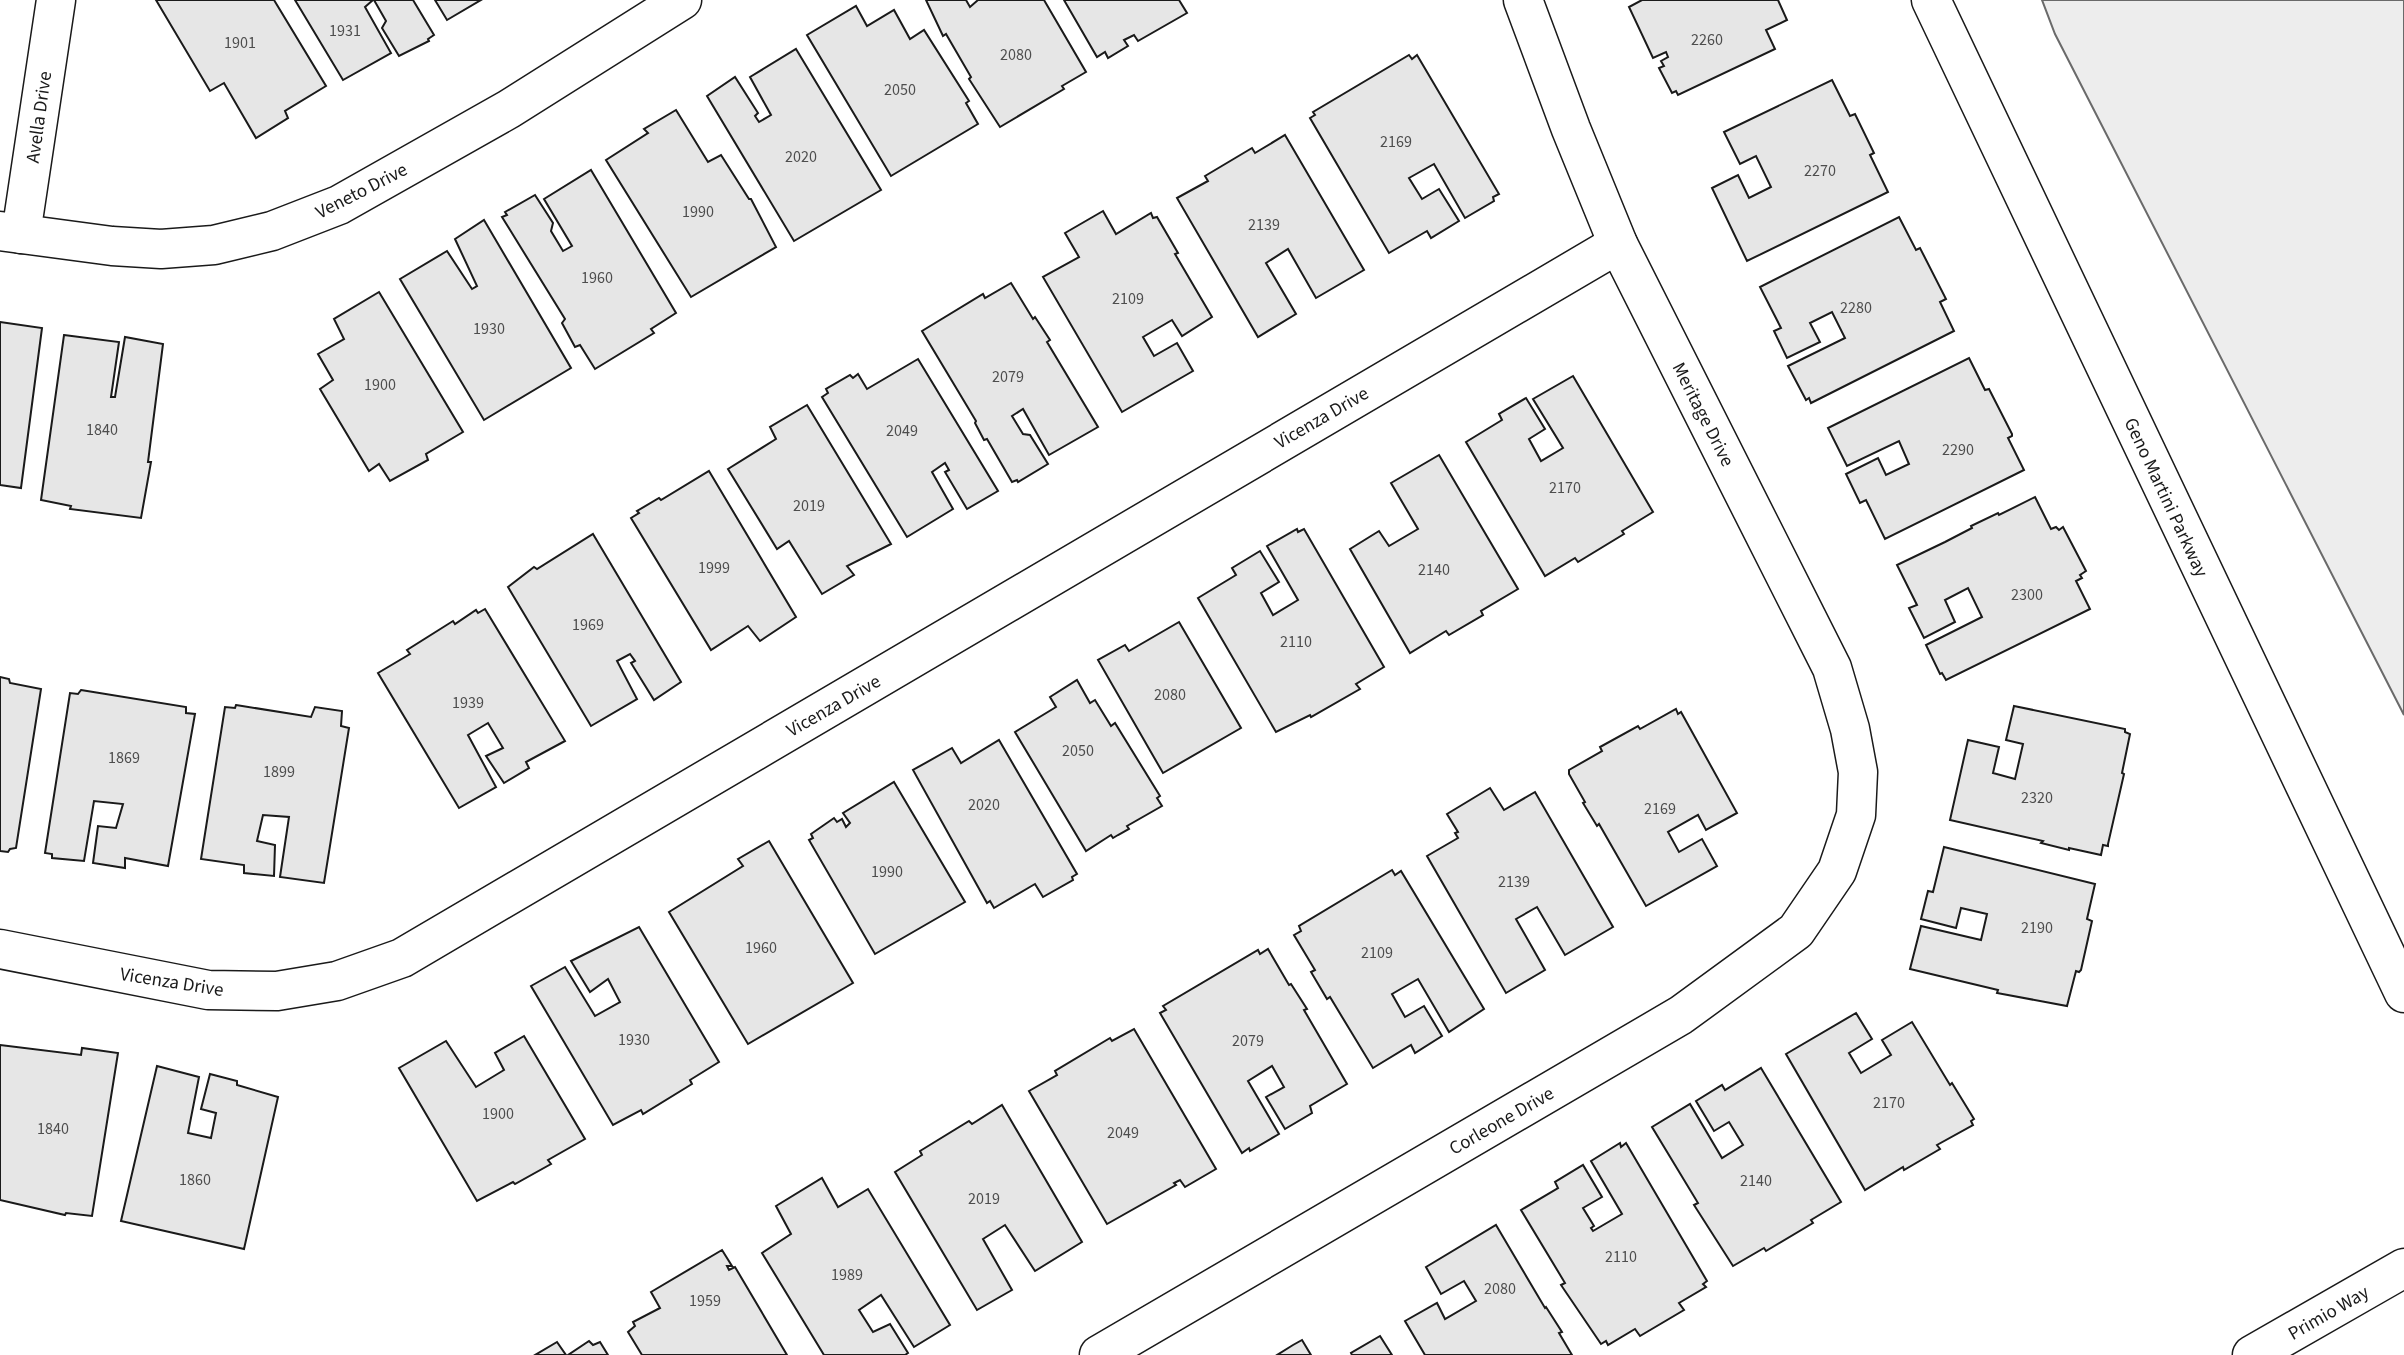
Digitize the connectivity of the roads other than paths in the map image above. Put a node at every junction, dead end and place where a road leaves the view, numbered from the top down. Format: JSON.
{"nodes":[{"id":1,"x":56,"y":0,"type":"edge"},
{"id":2,"x":682,"y":0,"type":"edge"},
{"id":3,"x":1523,"y":0,"type":"edge"},
{"id":4,"x":1931,"y":0,"type":"edge"},
{"id":5,"x":11,"y":233,"type":"edge"},
{"id":6,"x":1618,"y":244,"type":"junction"},
{"id":7,"x":1851,"y":831,"type":"joint"},
{"id":8,"x":0,"y":949,"type":"edge"},
{"id":9,"x":2404,"y":993,"type":"edge"},
{"id":10,"x":2404,"y":1268,"type":"edge"},
{"id":11,"x":1099,"y":1355,"type":"edge"},
{"id":12,"x":2252,"y":1355,"type":"edge"}],
"edges":[{"from":1,"to":5,"type":"street","name":"Avella Drive"},
{"from":2,"to":5,"type":"street","name":"Veneto Drive"},
{"from":3,"to":6,"type":"street","name":"Meritage Drive"},
{"from":4,"to":9,"type":"street","name":"Geno Martini Parkway"},
{"from":6,"to":7,"type":"street","name":"Meritage Drive"},
{"from":6,"to":8,"type":"street","name":"Vicenza Drive"},
{"from":7,"to":11,"type":"street","name":"Corleone Drive"},
{"from":10,"to":12,"type":"street","name":"Primio Way"}]}
